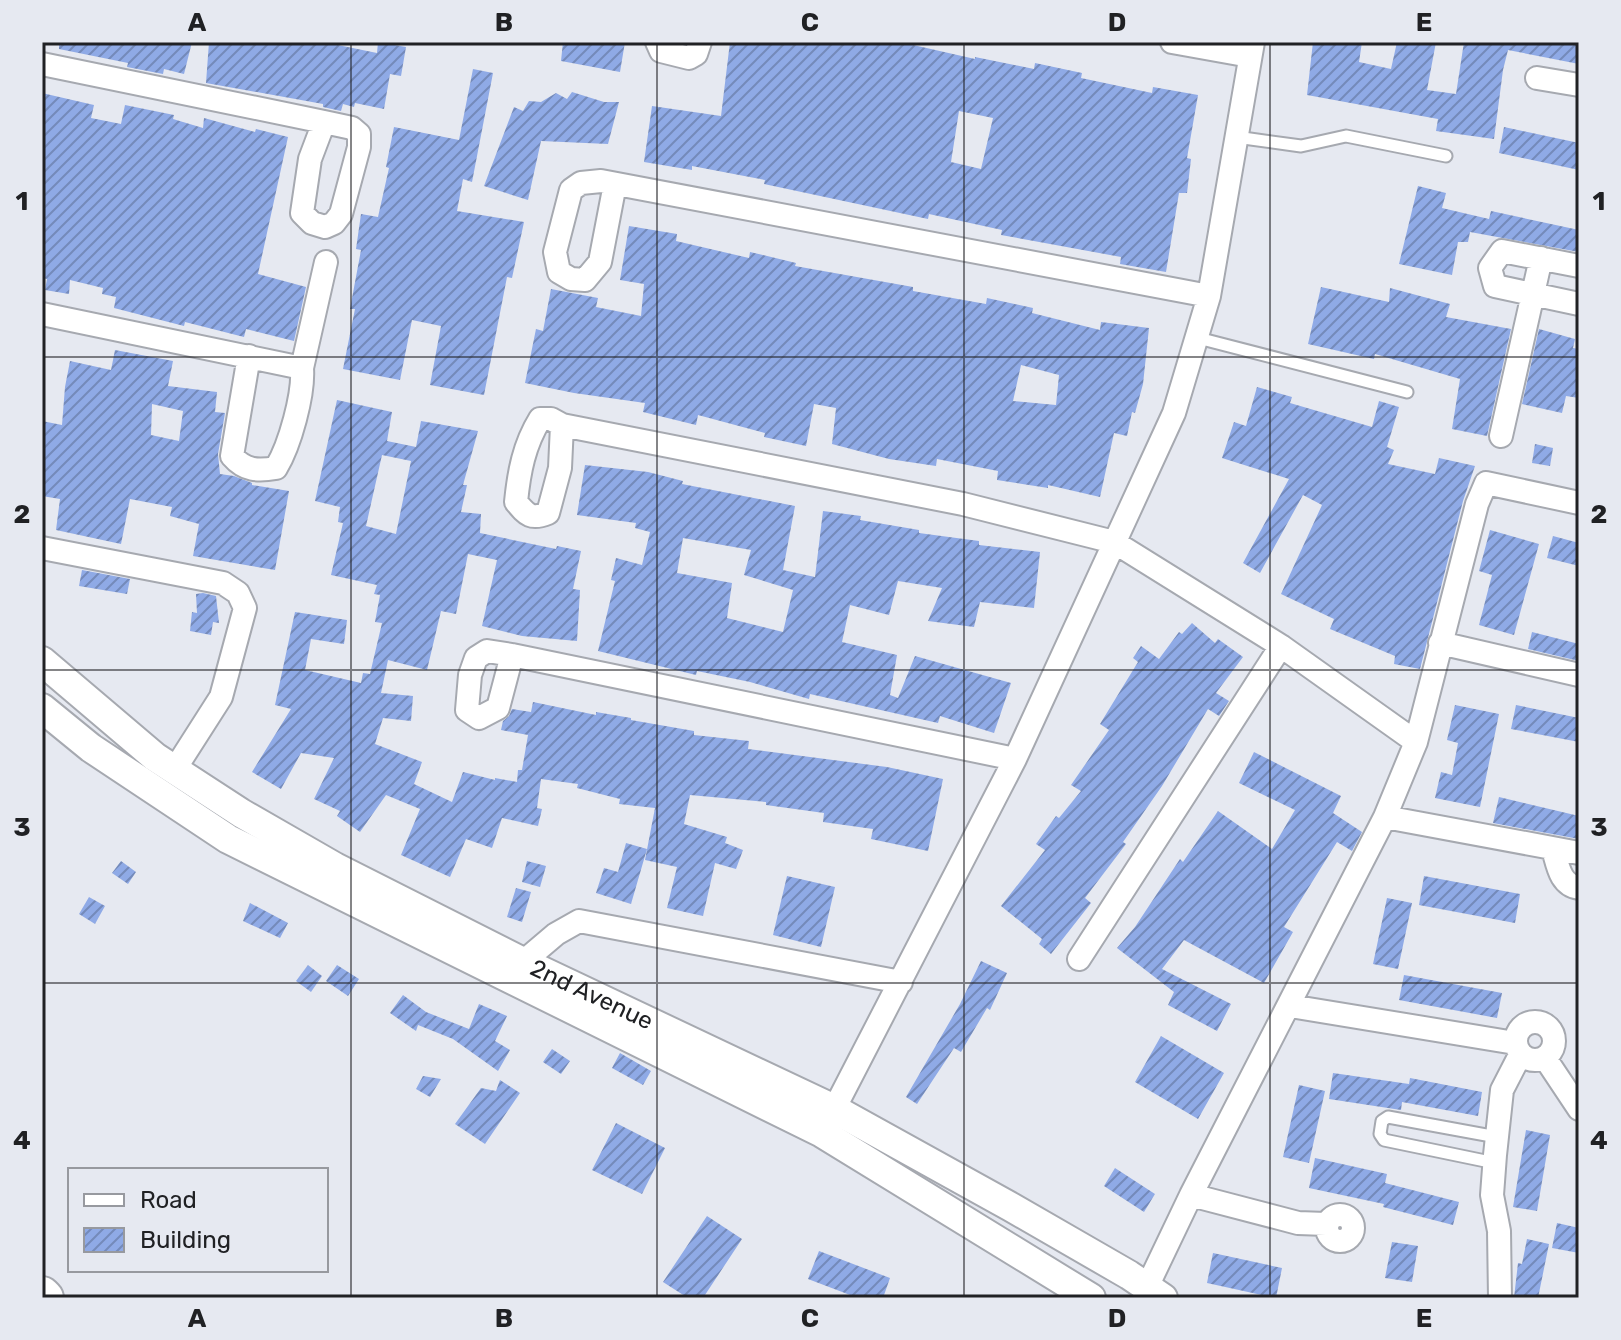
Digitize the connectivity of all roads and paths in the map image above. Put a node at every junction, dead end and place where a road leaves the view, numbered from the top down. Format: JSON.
{"nodes":[{"id":1,"x":657,"y":42,"type":"edge"},
{"id":2,"x":700,"y":42,"type":"edge"},
{"id":3,"x":1172,"y":42,"type":"edge"},
{"id":4,"x":1251,"y":49,"type":"edge"},
{"id":5,"x":42,"y":64,"type":"edge"},
{"id":6,"x":1537,"y":78,"type":"dead end"},
{"id":7,"x":1579,"y":85,"type":"edge"},
{"id":8,"x":324,"y":122,"type":"dead end"},
{"id":9,"x":1236,"y":137,"type":"junction"},
{"id":10,"x":1446,"y":156,"type":"dead end"},
{"id":11,"x":615,"y":184,"type":"dead end"},
{"id":12,"x":1541,"y":258,"type":"junction"},
{"id":13,"x":326,"y":262,"type":"dead end"},
{"id":14,"x":1579,"y":266,"type":"edge"},
{"id":15,"x":1533,"y":294,"type":"junction"},
{"id":16,"x":1209,"y":296,"type":"junction"},
{"id":17,"x":1579,"y":304,"type":"edge"},
{"id":18,"x":42,"y":314,"type":"edge"},
{"id":19,"x":1198,"y":338,"type":"junction"},
{"id":20,"x":249,"y":356,"type":"junction"},
{"id":21,"x":302,"y":368,"type":"junction"},
{"id":22,"x":1407,"y":392,"type":"dead end"},
{"id":23,"x":562,"y":425,"type":"dead end"},
{"id":24,"x":1501,"y":436,"type":"dead end"},
{"id":25,"x":1579,"y":503,"type":"edge"},
{"id":26,"x":1114,"y":542,"type":"junction"},
{"id":27,"x":42,"y":548,"type":"edge"},
{"id":28,"x":1440,"y":643,"type":"junction"},
{"id":29,"x":1281,"y":646,"type":"junction"},
{"id":30,"x":512,"y":655,"type":"dead end"},
{"id":31,"x":42,"y":661,"type":"edge"},
{"id":32,"x":1579,"y":675,"type":"edge"},
{"id":33,"x":42,"y":708,"type":"edge"},
{"id":34,"x":1416,"y":742,"type":"junction"},
{"id":35,"x":1015,"y":759,"type":"junction"},
{"id":36,"x":175,"y":769,"type":"junction"},
{"id":37,"x":1385,"y":817,"type":"junction"},
{"id":38,"x":1553,"y":849,"type":"junction"},
{"id":39,"x":1579,"y":853,"type":"edge"},
{"id":40,"x":1579,"y":888,"type":"edge"},
{"id":41,"x":1079,"y":959,"type":"dead end"},
{"id":42,"x":523,"y":962,"type":"junction"},
{"id":43,"x":901,"y":982,"type":"junction"},
{"id":44,"x":1290,"y":1006,"type":"junction"},
{"id":45,"x":1518,"y":1049,"type":"junction"},
{"id":46,"x":1545,"y":1058,"type":"junction"},
{"id":47,"x":1579,"y":1109,"type":"edge"},
{"id":48,"x":828,"y":1121,"type":"junction"},
{"id":49,"x":1497,"y":1137,"type":"junction"},
{"id":50,"x":1495,"y":1163,"type":"junction"},
{"id":51,"x":1191,"y":1195,"type":"junction"},
{"id":52,"x":1326,"y":1224,"type":"dead end"},
{"id":53,"x":1155,"y":1292,"type":"edge"},
{"id":54,"x":1091,"y":1298,"type":"edge"},
{"id":55,"x":1500,"y":1298,"type":"edge"}],
"edges":[{"from":1,"to":2,"type":"street"},
{"from":3,"to":4,"type":"street"},
{"from":4,"to":9,"type":"street"},
{"from":5,"to":8,"type":"street"},
{"from":6,"to":7,"type":"street"},
{"from":9,"to":10,"type":"lane"},
{"from":9,"to":16,"type":"street"},
{"from":11,"to":16,"type":"street"},
{"from":12,"to":14,"type":"street"},
{"from":12,"to":15,"type":"street"},
{"from":12,"to":15,"type":"street"},
{"from":13,"to":21,"type":"street"},
{"from":15,"to":17,"type":"street"},
{"from":15,"to":24,"type":"street"},
{"from":16,"to":19,"type":"street"},
{"from":18,"to":20,"type":"street"},
{"from":19,"to":22,"type":"lane"},
{"from":19,"to":26,"type":"street"},
{"from":20,"to":21,"type":"street"},
{"from":20,"to":21,"type":"street"},
{"from":23,"to":26,"type":"street"},
{"from":25,"to":28,"type":"street"},
{"from":26,"to":29,"type":"street"},
{"from":26,"to":35,"type":"street"},
{"from":27,"to":36,"type":"street"},
{"from":28,"to":32,"type":"street"},
{"from":28,"to":34,"type":"street"},
{"from":29,"to":34,"type":"street"},
{"from":29,"to":41,"type":"street"},
{"from":30,"to":35,"type":"street"},
{"from":31,"to":36,"type":"street","name":"2nd Avenue"},
{"from":33,"to":48,"type":"street","name":"2nd Avenue"},
{"from":34,"to":37,"type":"street"},
{"from":35,"to":43,"type":"street"},
{"from":36,"to":42,"type":"street","name":"2nd Avenue"},
{"from":37,"to":38,"type":"street"},
{"from":37,"to":44,"type":"street"},
{"from":38,"to":39,"type":"street"},
{"from":38,"to":40,"type":"street"},
{"from":42,"to":43,"type":"street"},
{"from":42,"to":48,"type":"street","name":"2nd Avenue"},
{"from":43,"to":48,"type":"street"},
{"from":44,"to":45,"type":"street"},
{"from":44,"to":51,"type":"street"},
{"from":45,"to":46,"type":"street"},
{"from":45,"to":46,"type":"street"},
{"from":45,"to":49,"type":"street"},
{"from":46,"to":47,"type":"street"},
{"from":48,"to":53,"type":"street","name":"2nd Avenue"},
{"from":48,"to":54,"type":"street","name":"2nd Avenue"},
{"from":49,"to":50,"type":"street"},
{"from":49,"to":50,"type":"lane"},
{"from":50,"to":55,"type":"street"},
{"from":51,"to":52,"type":"street"},
{"from":51,"to":53,"type":"street"}]}
